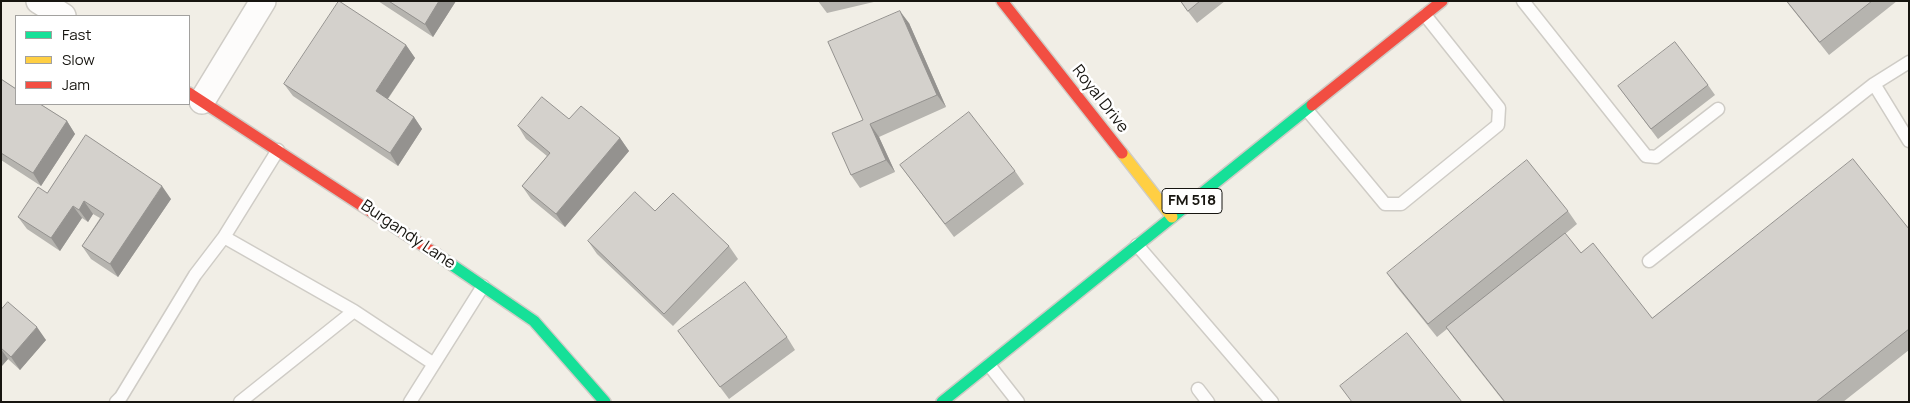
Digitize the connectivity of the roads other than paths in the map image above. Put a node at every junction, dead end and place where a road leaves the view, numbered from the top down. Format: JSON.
{"nodes":[{"id":1,"x":39,"y":1,"type":"edge"},
{"id":2,"x":263,"y":1,"type":"edge"},
{"id":3,"x":1002,"y":1,"type":"edge"},
{"id":4,"x":1442,"y":1,"type":"edge"},
{"id":5,"x":1523,"y":1,"type":"edge"},
{"id":6,"x":62,"y":15,"type":"edge"},
{"id":7,"x":1425,"y":15,"type":"junction"},
{"id":8,"x":1909,"y":62,"type":"edge"},
{"id":9,"x":1874,"y":84,"type":"junction"},
{"id":10,"x":195,"y":97,"type":"edge"},
{"id":11,"x":1718,"y":109,"type":"dead end"},
{"id":12,"x":1308,"y":110,"type":"junction"},
{"id":13,"x":1909,"y":141,"type":"edge"},
{"id":14,"x":278,"y":150,"type":"junction"},
{"id":15,"x":1172,"y":217,"type":"junction"},
{"id":16,"x":224,"y":237,"type":"junction"},
{"id":17,"x":1137,"y":245,"type":"junction"},
{"id":18,"x":1649,"y":261,"type":"dead end"},
{"id":19,"x":483,"y":286,"type":"junction"},
{"id":20,"x":354,"y":311,"type":"junction"},
{"id":21,"x":434,"y":364,"type":"junction"},
{"id":22,"x":989,"y":364,"type":"junction"},
{"id":23,"x":1198,"y":389,"type":"dead end"},
{"id":24,"x":116,"y":402,"type":"edge"},
{"id":25,"x":240,"y":402,"type":"edge"},
{"id":26,"x":410,"y":402,"type":"edge"},
{"id":27,"x":605,"y":402,"type":"edge"},
{"id":28,"x":942,"y":402,"type":"edge"},
{"id":29,"x":1018,"y":402,"type":"edge"},
{"id":30,"x":1208,"y":402,"type":"edge"},
{"id":31,"x":1272,"y":402,"type":"edge"}],
"edges":[{"from":1,"to":6,"type":"street"},
{"from":2,"to":10,"type":"street"},
{"from":3,"to":15,"type":"street","name":"Royal Drive"},
{"from":4,"to":7,"type":"street","number":"FM 518"},
{"from":5,"to":11,"type":"lane"},
{"from":7,"to":12,"type":"street","number":"FM 518"},
{"from":7,"to":12,"type":"lane"},
{"from":8,"to":9,"type":"lane"},
{"from":9,"to":13,"type":"lane"},
{"from":9,"to":18,"type":"lane"},
{"from":10,"to":14,"type":"street","name":"Burgandy Lane"},
{"from":12,"to":15,"type":"street","number":"FM 518"},
{"from":14,"to":16,"type":"lane"},
{"from":14,"to":19,"type":"street","name":"Burgandy Lane"},
{"from":15,"to":17,"type":"street","number":"FM 518"},
{"from":16,"to":20,"type":"lane"},
{"from":16,"to":24,"type":"lane"},
{"from":17,"to":22,"type":"street","number":"FM 518"},
{"from":17,"to":31,"type":"lane"},
{"from":19,"to":21,"type":"lane"},
{"from":19,"to":27,"type":"street","name":"Burgandy Lane"},
{"from":20,"to":21,"type":"lane"},
{"from":20,"to":25,"type":"lane"},
{"from":21,"to":26,"type":"lane"},
{"from":22,"to":28,"type":"street","number":"FM 518"},
{"from":22,"to":29,"type":"lane"},
{"from":23,"to":30,"type":"lane"}]}
